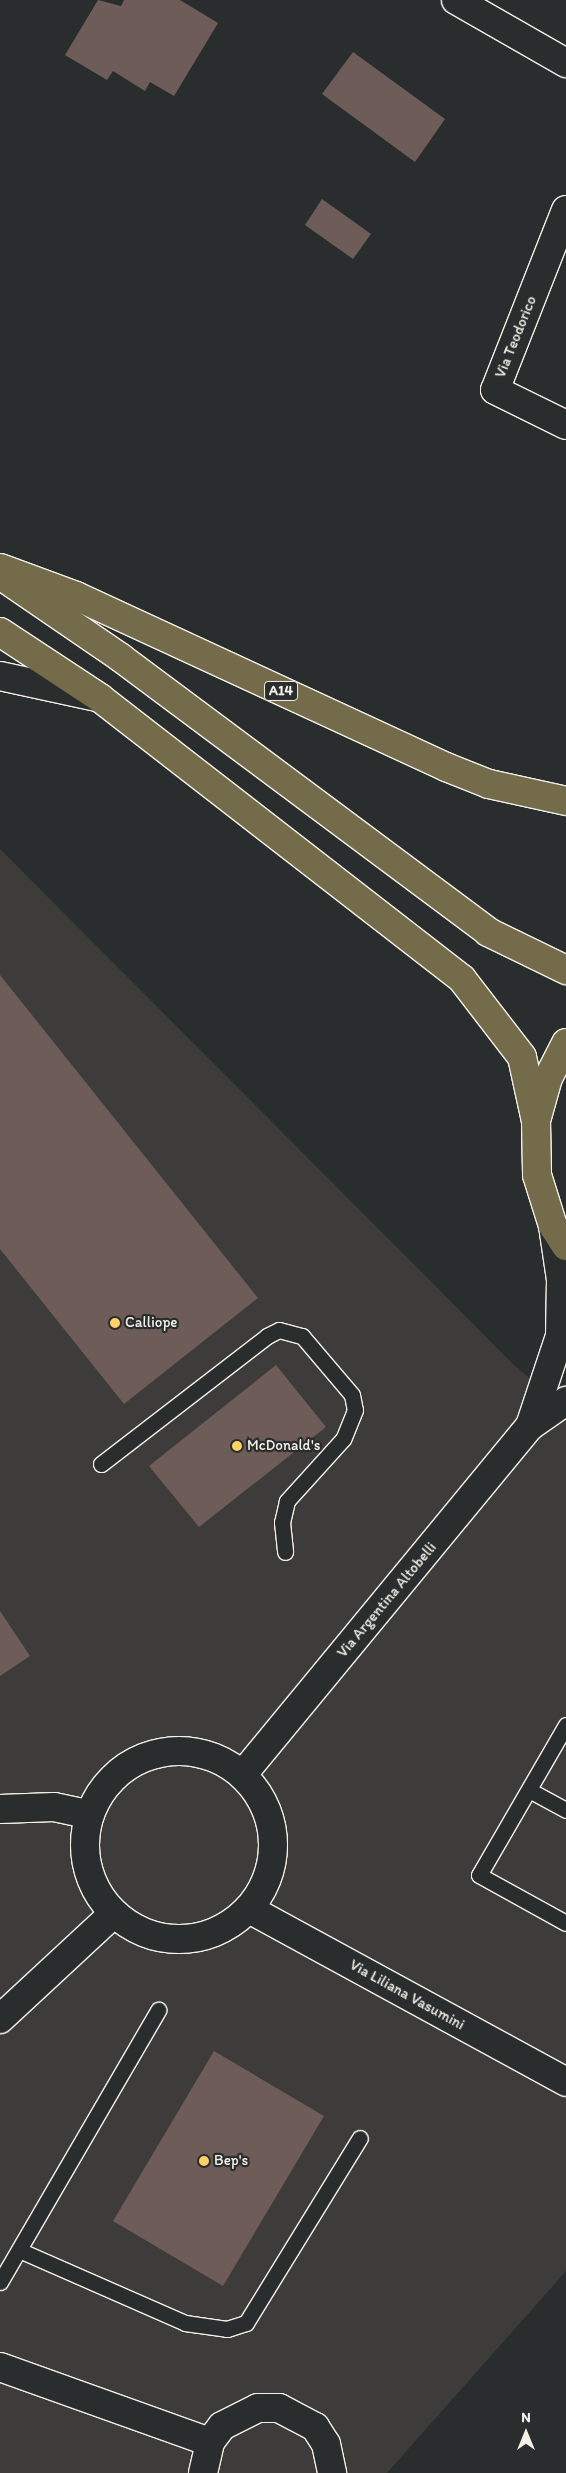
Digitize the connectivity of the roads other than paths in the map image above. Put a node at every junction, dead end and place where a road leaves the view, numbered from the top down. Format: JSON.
{"nodes":[{"id":1,"x":456,"y":0,"type":"edge"},
{"id":2,"x":566,"y":63,"type":"edge"},
{"id":3,"x":566,"y":210,"type":"edge"},
{"id":4,"x":566,"y":426,"type":"edge"},
{"id":5,"x":0,"y":568,"type":"edge"},
{"id":6,"x":0,"y":575,"type":"edge"},
{"id":7,"x":0,"y":632,"type":"edge"},
{"id":8,"x":0,"y":676,"type":"edge"},
{"id":9,"x":100,"y":698,"type":"junction"},
{"id":10,"x":566,"y":801,"type":"edge"},
{"id":11,"x":566,"y":970,"type":"edge"},
{"id":12,"x":566,"y":1043,"type":"edge"},
{"id":13,"x":536,"y":1121,"type":"junction"},
{"id":14,"x":560,"y":1236,"type":"edge"},
{"id":15,"x":566,"y":1400,"type":"edge"},
{"id":16,"x":530,"y":1426,"type":"junction"},
{"id":17,"x":101,"y":1464,"type":"dead end"},
{"id":18,"x":285,"y":1552,"type":"dead end"},
{"id":19,"x":566,"y":1725,"type":"edge"},
{"id":20,"x":243,"y":1774,"type":"junction"},
{"id":21,"x":529,"y":1790,"type":"junction"},
{"id":22,"x":0,"y":1809,"type":"edge"},
{"id":23,"x":566,"y":1810,"type":"edge"},
{"id":24,"x":88,"y":1814,"type":"junction"},
{"id":25,"x":249,"y":1909,"type":"junction"},
{"id":26,"x":114,"y":1914,"type":"junction"},
{"id":27,"x":566,"y":1923,"type":"edge"},
{"id":28,"x":158,"y":2010,"type":"dead end"},
{"id":29,"x":0,"y":2020,"type":"edge"},
{"id":30,"x":566,"y":2082,"type":"edge"},
{"id":31,"x":360,"y":2138,"type":"dead end"},
{"id":32,"x":19,"y":2250,"type":"junction"},
{"id":33,"x":0,"y":2282,"type":"edge"},
{"id":34,"x":0,"y":2367,"type":"edge"},
{"id":35,"x":210,"y":2442,"type":"junction"},
{"id":36,"x":203,"y":2473,"type":"edge"},
{"id":37,"x":332,"y":2473,"type":"edge"}],
"edges":[{"from":1,"to":2,"type":"street"},
{"from":3,"to":4,"type":"street","name":"Via Teodorico"},
{"from":5,"to":10,"type":"main road","number":"A14"},
{"from":6,"to":11,"type":"main road"},
{"from":7,"to":9,"type":"main road"},
{"from":8,"to":9,"type":"street"},
{"from":9,"to":13,"type":"main road"},
{"from":12,"to":13,"type":"main road"},
{"from":13,"to":14,"type":"main road"},
{"from":14,"to":16,"type":"street","name":"Via Argentina Altobelli"},
{"from":15,"to":16,"type":"street","name":"Via Argentina Altobelli"},
{"from":16,"to":20,"type":"street","name":"Via Argentina Altobelli"},
{"from":17,"to":18,"type":"lane"},
{"from":19,"to":21,"type":"lane"},
{"from":20,"to":24,"type":"street"},
{"from":20,"to":25,"type":"street"},
{"from":21,"to":23,"type":"lane"},
{"from":21,"to":27,"type":"lane"},
{"from":22,"to":24,"type":"street"},
{"from":24,"to":26,"type":"street"},
{"from":25,"to":26,"type":"street"},
{"from":25,"to":30,"type":"street","name":"Via Liliana Vasumini"},
{"from":26,"to":29,"type":"street"},
{"from":28,"to":32,"type":"lane"},
{"from":31,"to":32,"type":"lane"},
{"from":32,"to":33,"type":"lane"},
{"from":34,"to":35,"type":"street"},
{"from":35,"to":36,"type":"street"},
{"from":35,"to":37,"type":"street"}]}
